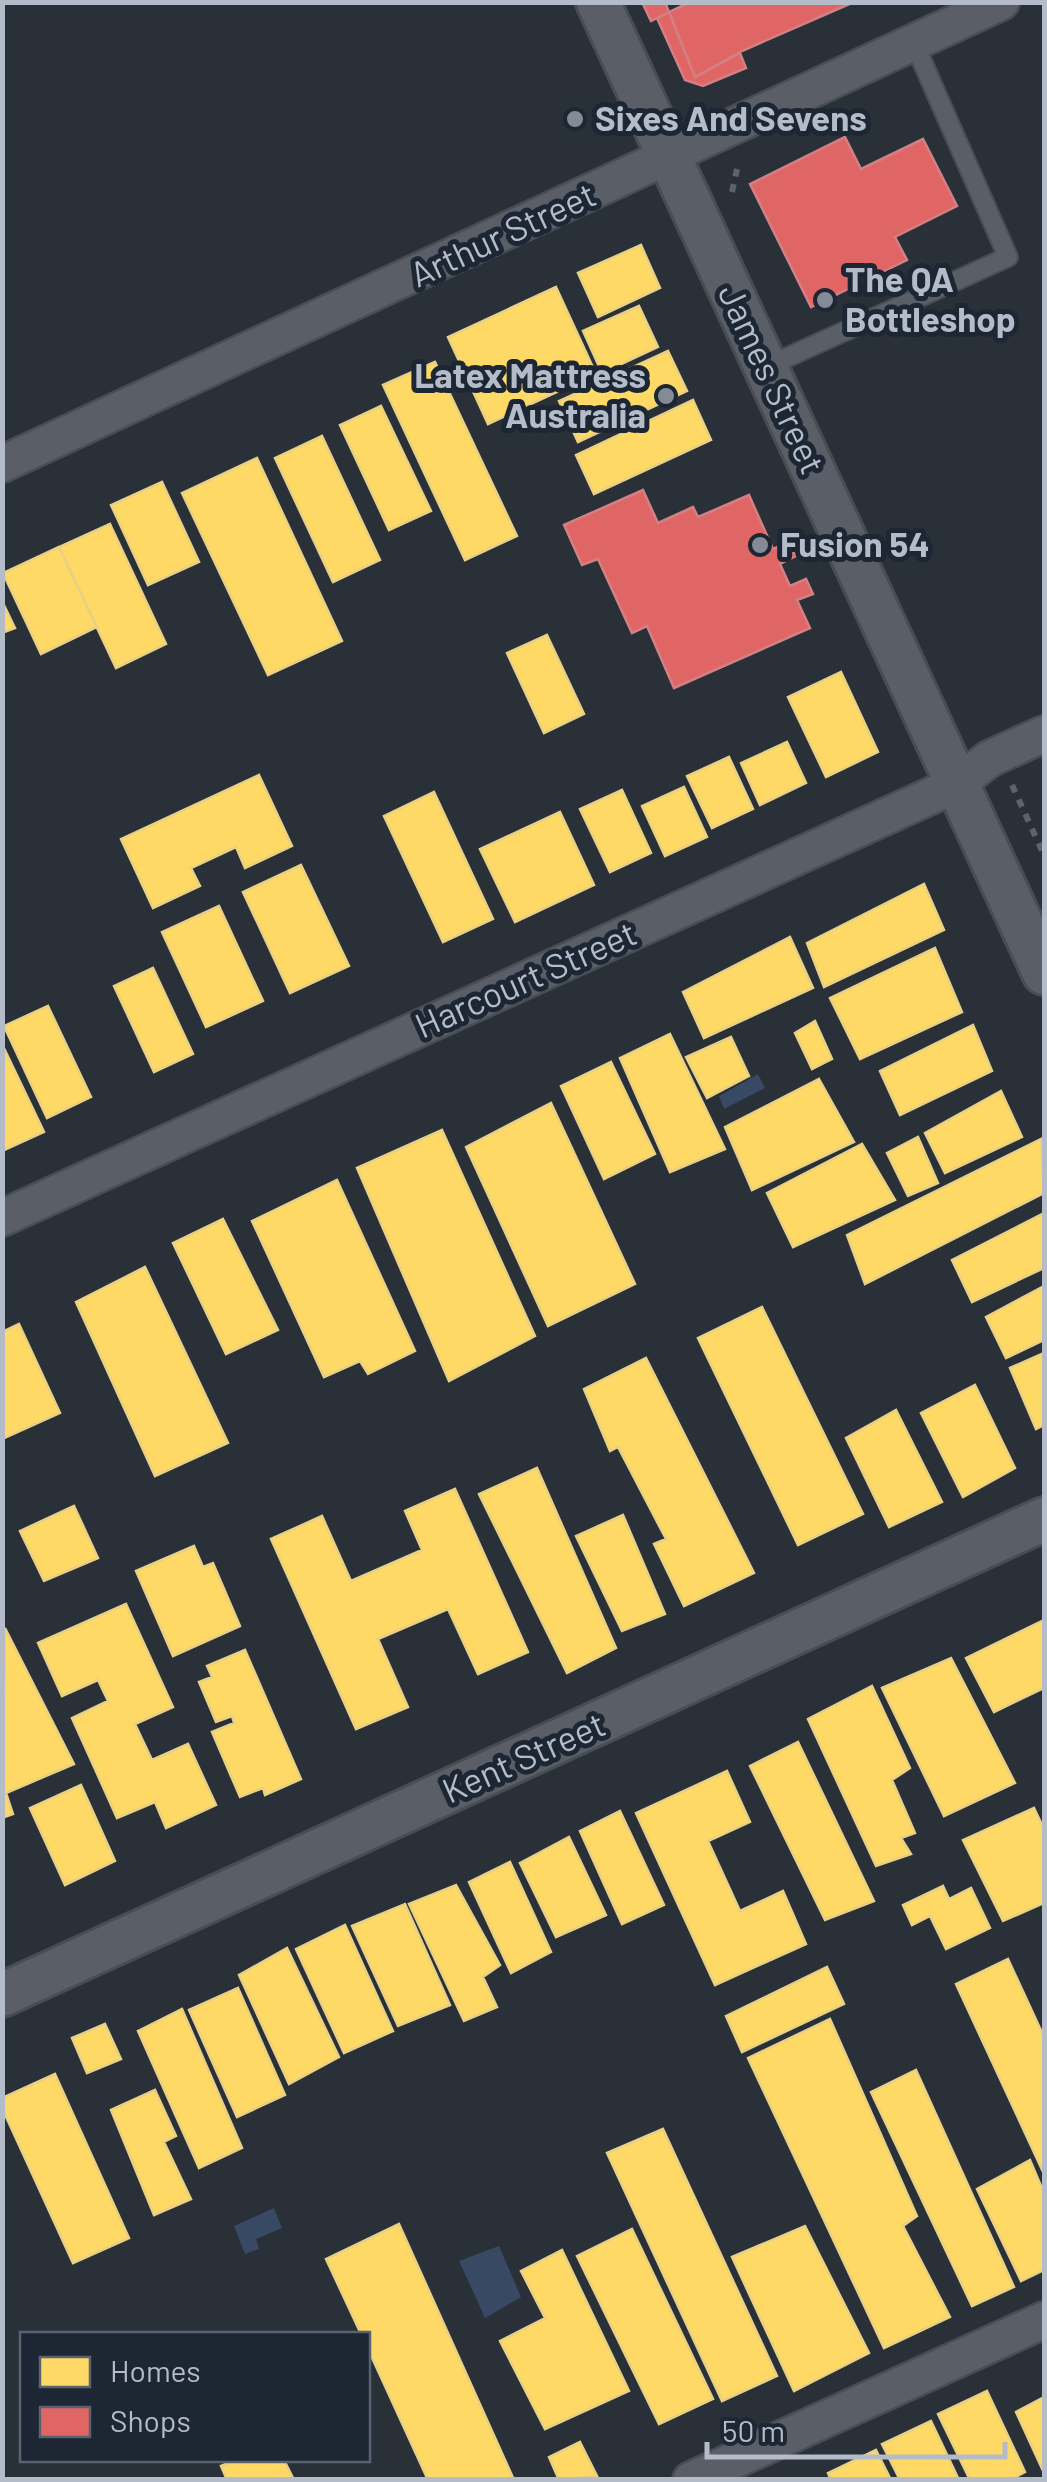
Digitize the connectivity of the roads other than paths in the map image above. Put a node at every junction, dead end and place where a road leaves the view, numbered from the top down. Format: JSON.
{"nodes":[{"id":1,"x":598,"y":2,"type":"edge"},
{"id":2,"x":987,"y":5,"type":"edge"},
{"id":3,"x":914,"y":43,"type":"junction"},
{"id":4,"x":669,"y":157,"type":"junction"},
{"id":5,"x":766,"y":367,"type":"junction"},
{"id":6,"x":2,"y":464,"type":"edge"},
{"id":7,"x":1044,"y":734,"type":"edge"},
{"id":8,"x":957,"y":784,"type":"junction"},
{"id":9,"x":1044,"y":973,"type":"edge"},
{"id":10,"x":2,"y":1218,"type":"edge"},
{"id":11,"x":1044,"y":1519,"type":"edge"},
{"id":12,"x":2,"y":1994,"type":"edge"},
{"id":13,"x":1044,"y":2320,"type":"edge"},
{"id":14,"x":691,"y":2480,"type":"edge"}],
"edges":[{"from":1,"to":4,"type":"street","name":"James Street"},
{"from":2,"to":3,"type":"street","name":"Arthur Street"},
{"from":3,"to":4,"type":"street","name":"Arthur Street"},
{"from":3,"to":5,"type":"lane"},
{"from":4,"to":5,"type":"street","name":"James Street"},
{"from":4,"to":6,"type":"street","name":"Arthur Street"},
{"from":5,"to":8,"type":"street","name":"James Street"},
{"from":7,"to":8,"type":"street","name":"Harcourt Street"},
{"from":8,"to":9,"type":"street","name":"James Street"},
{"from":8,"to":10,"type":"street","name":"Harcourt Street"},
{"from":11,"to":12,"type":"street","name":"Kent Street"},
{"from":13,"to":14,"type":"street"}]}
